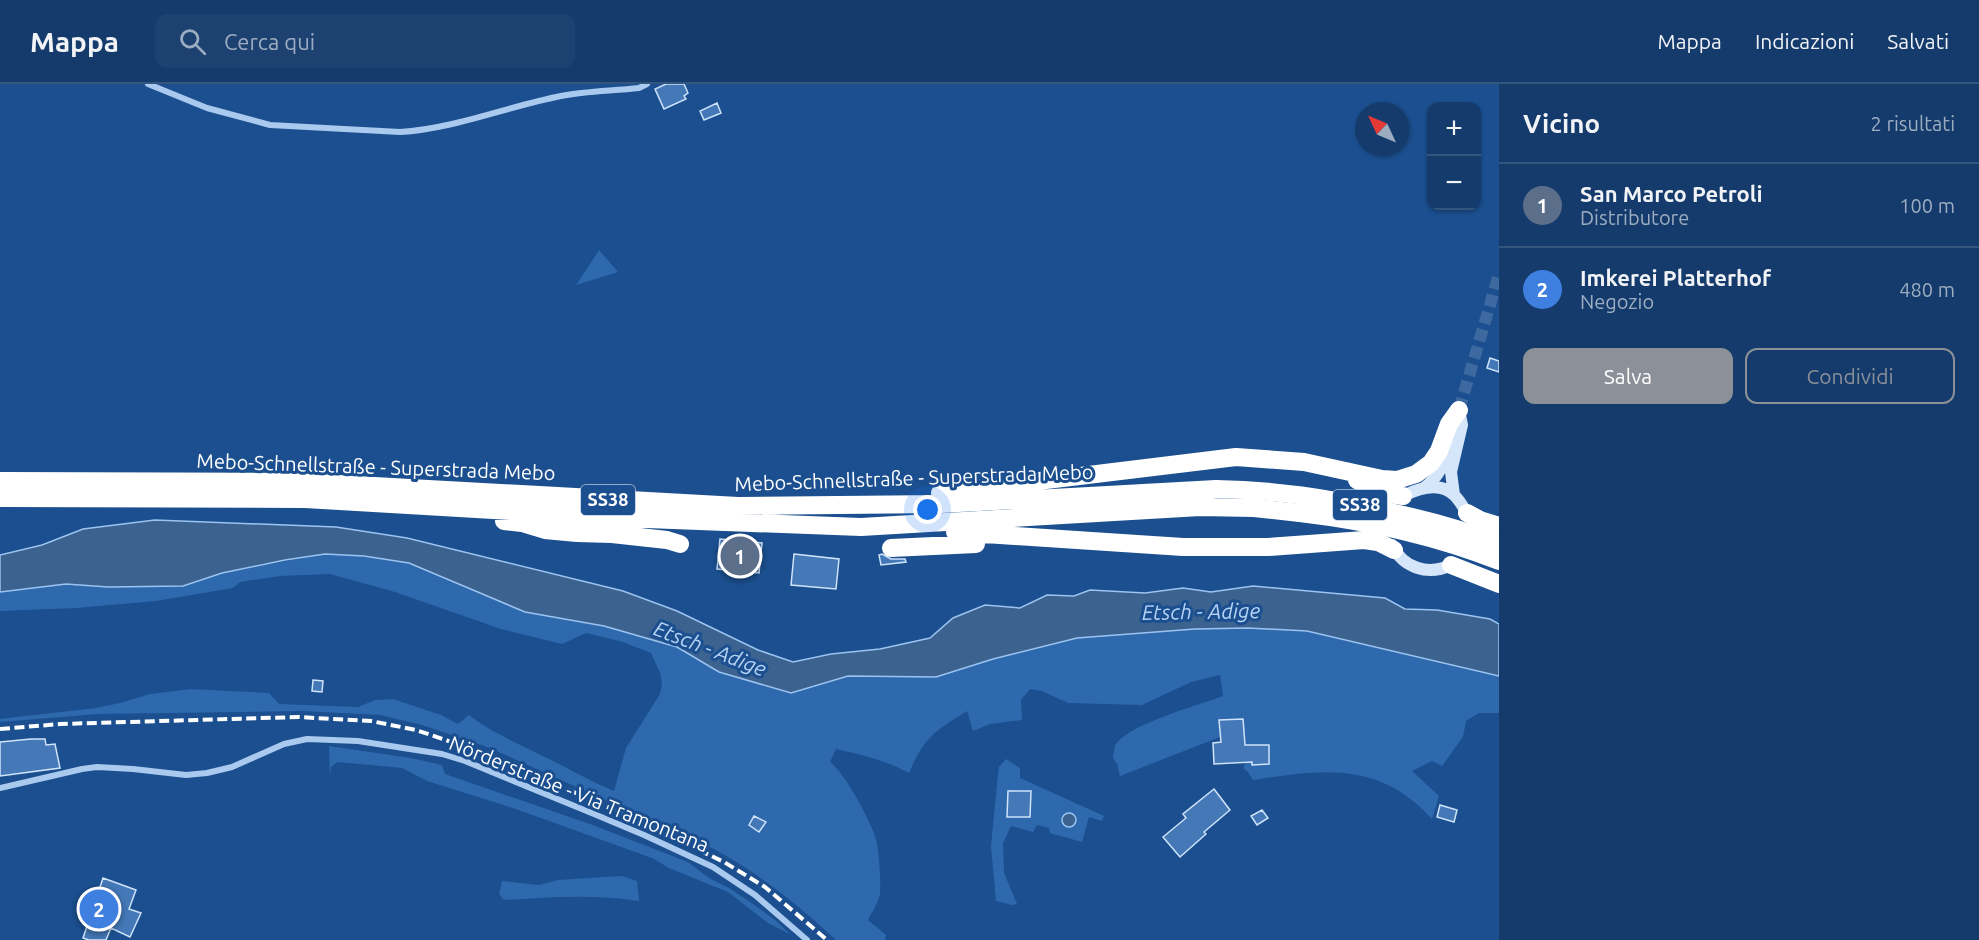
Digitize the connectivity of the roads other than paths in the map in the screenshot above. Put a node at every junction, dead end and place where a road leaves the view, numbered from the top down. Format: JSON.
{"nodes":[{"id":1,"x":148,"y":84,"type":"edge"},
{"id":2,"x":647,"y":84,"type":"edge"},
{"id":3,"x":1459,"y":410,"type":"junction"},
{"id":4,"x":1331,"y":467,"type":"junction"},
{"id":5,"x":0,"y":481,"type":"edge"},
{"id":6,"x":1424,"y":488,"type":"junction"},
{"id":7,"x":1455,"y":495,"type":"junction"},
{"id":8,"x":1403,"y":496,"type":"joint"},
{"id":9,"x":0,"y":498,"type":"edge"},
{"id":10,"x":429,"y":506,"type":"junction"},
{"id":11,"x":820,"y":507,"type":"junction"},
{"id":12,"x":1467,"y":513,"type":"joint"},
{"id":13,"x":1499,"y":526,"type":"edge"},
{"id":14,"x":861,"y":527,"type":"junction"},
{"id":15,"x":1392,"y":542,"type":"joint"},
{"id":16,"x":680,"y":544,"type":"dead end"},
{"id":17,"x":1499,"y":544,"type":"edge"},
{"id":18,"x":1164,"y":546,"type":"junction"},
{"id":19,"x":891,"y":548,"type":"dead end"},
{"id":20,"x":1499,"y":561,"type":"edge"},
{"id":21,"x":1451,"y":565,"type":"joint"},
{"id":22,"x":1499,"y":584,"type":"edge"},
{"id":23,"x":0,"y":788,"type":"edge"},
{"id":24,"x":807,"y":940,"type":"edge"}],
"edges":[{"from":1,"to":2,"type":"street"},
{"from":3,"to":4,"type":"highway"},
{"from":3,"to":6,"type":"main road"},
{"from":3,"to":7,"type":"main road"},
{"from":4,"to":8,"type":"highway"},
{"from":4,"to":11,"type":"highway"},
{"from":5,"to":11,"type":"highway","name":"Mebo-Schnellstraße - Superstrada Mebo","number":"SS38"},
{"from":6,"to":7,"type":"main road"},
{"from":6,"to":8,"type":"main road"},
{"from":7,"to":12,"type":"main road"},
{"from":9,"to":10,"type":"highway","name":"Mebo-Schnellstraße - Superstrada Mebo","number":"SS38"},
{"from":10,"to":14,"type":"highway","name":"Mebo-Schnellstraße - Superstrada Mebo","number":"SS38"},
{"from":10,"to":16,"type":"highway"},
{"from":11,"to":17,"type":"highway","name":"Mebo-Schnellstraße - Superstrada Mebo","number":"SS38","bridge":true},
{"from":12,"to":13,"type":"highway"},
{"from":14,"to":18,"type":"highway"},
{"from":14,"to":20,"type":"highway","name":"Mebo-Schnellstraße - Superstrada Mebo","number":"SS38","bridge":true},
{"from":15,"to":18,"type":"highway"},
{"from":15,"to":21,"type":"main road"},
{"from":18,"to":19,"type":"highway"},
{"from":21,"to":22,"type":"highway"},
{"from":23,"to":24,"type":"street","name":"Nörderstraße - Via Tramontana"}]}
